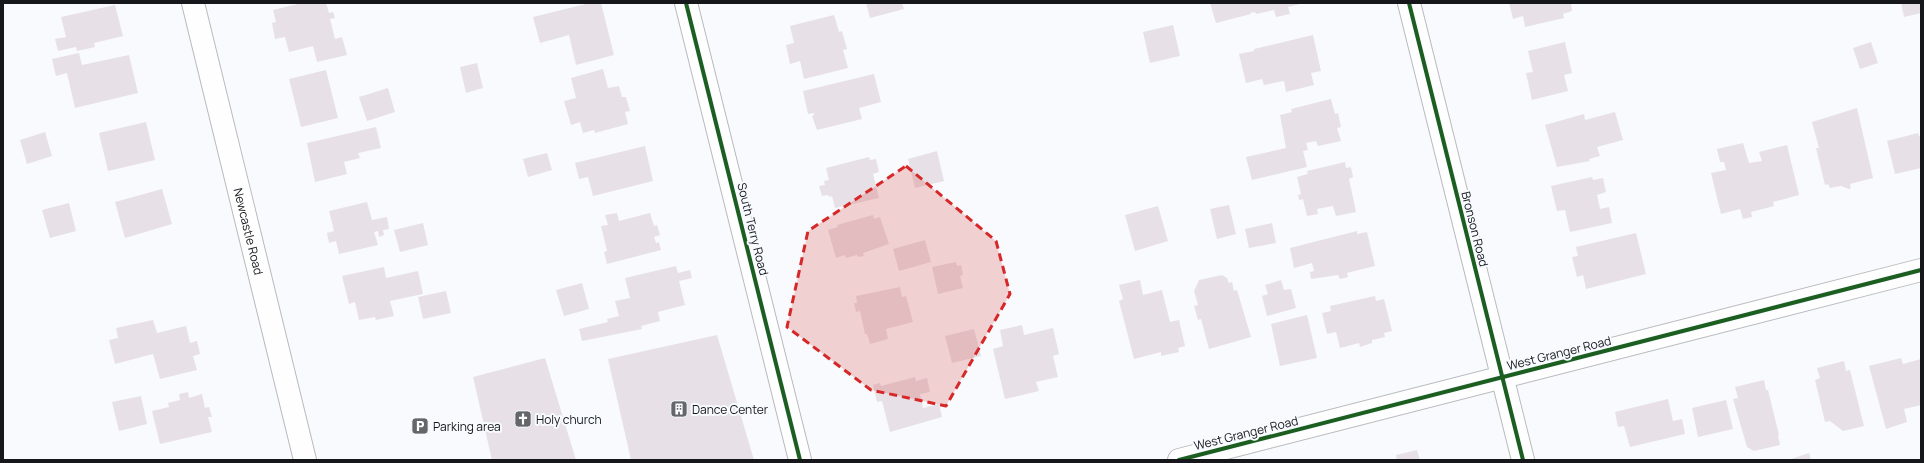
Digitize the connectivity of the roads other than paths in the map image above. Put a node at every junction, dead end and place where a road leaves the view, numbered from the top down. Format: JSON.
{"nodes":[{"id":1,"x":192,"y":3,"type":"edge"},
{"id":2,"x":686,"y":3,"type":"edge"},
{"id":3,"x":1409,"y":3,"type":"edge"},
{"id":4,"x":1921,"y":270,"type":"edge"},
{"id":5,"x":1502,"y":378,"type":"junction"},
{"id":6,"x":305,"y":460,"type":"edge"},
{"id":7,"x":800,"y":460,"type":"edge"},
{"id":8,"x":1179,"y":460,"type":"edge"},
{"id":9,"x":1523,"y":460,"type":"edge"}],
"edges":[{"from":1,"to":6,"type":"street","name":"Newcastle Road"},
{"from":2,"to":7,"type":"street","name":"South Terry Road"},
{"from":3,"to":5,"type":"street","name":"Bronson Road"},
{"from":4,"to":5,"type":"street","name":"West Granger Road"},
{"from":5,"to":8,"type":"street","name":"West Granger Road"},
{"from":5,"to":9,"type":"street","name":"Bronson Road"}]}
